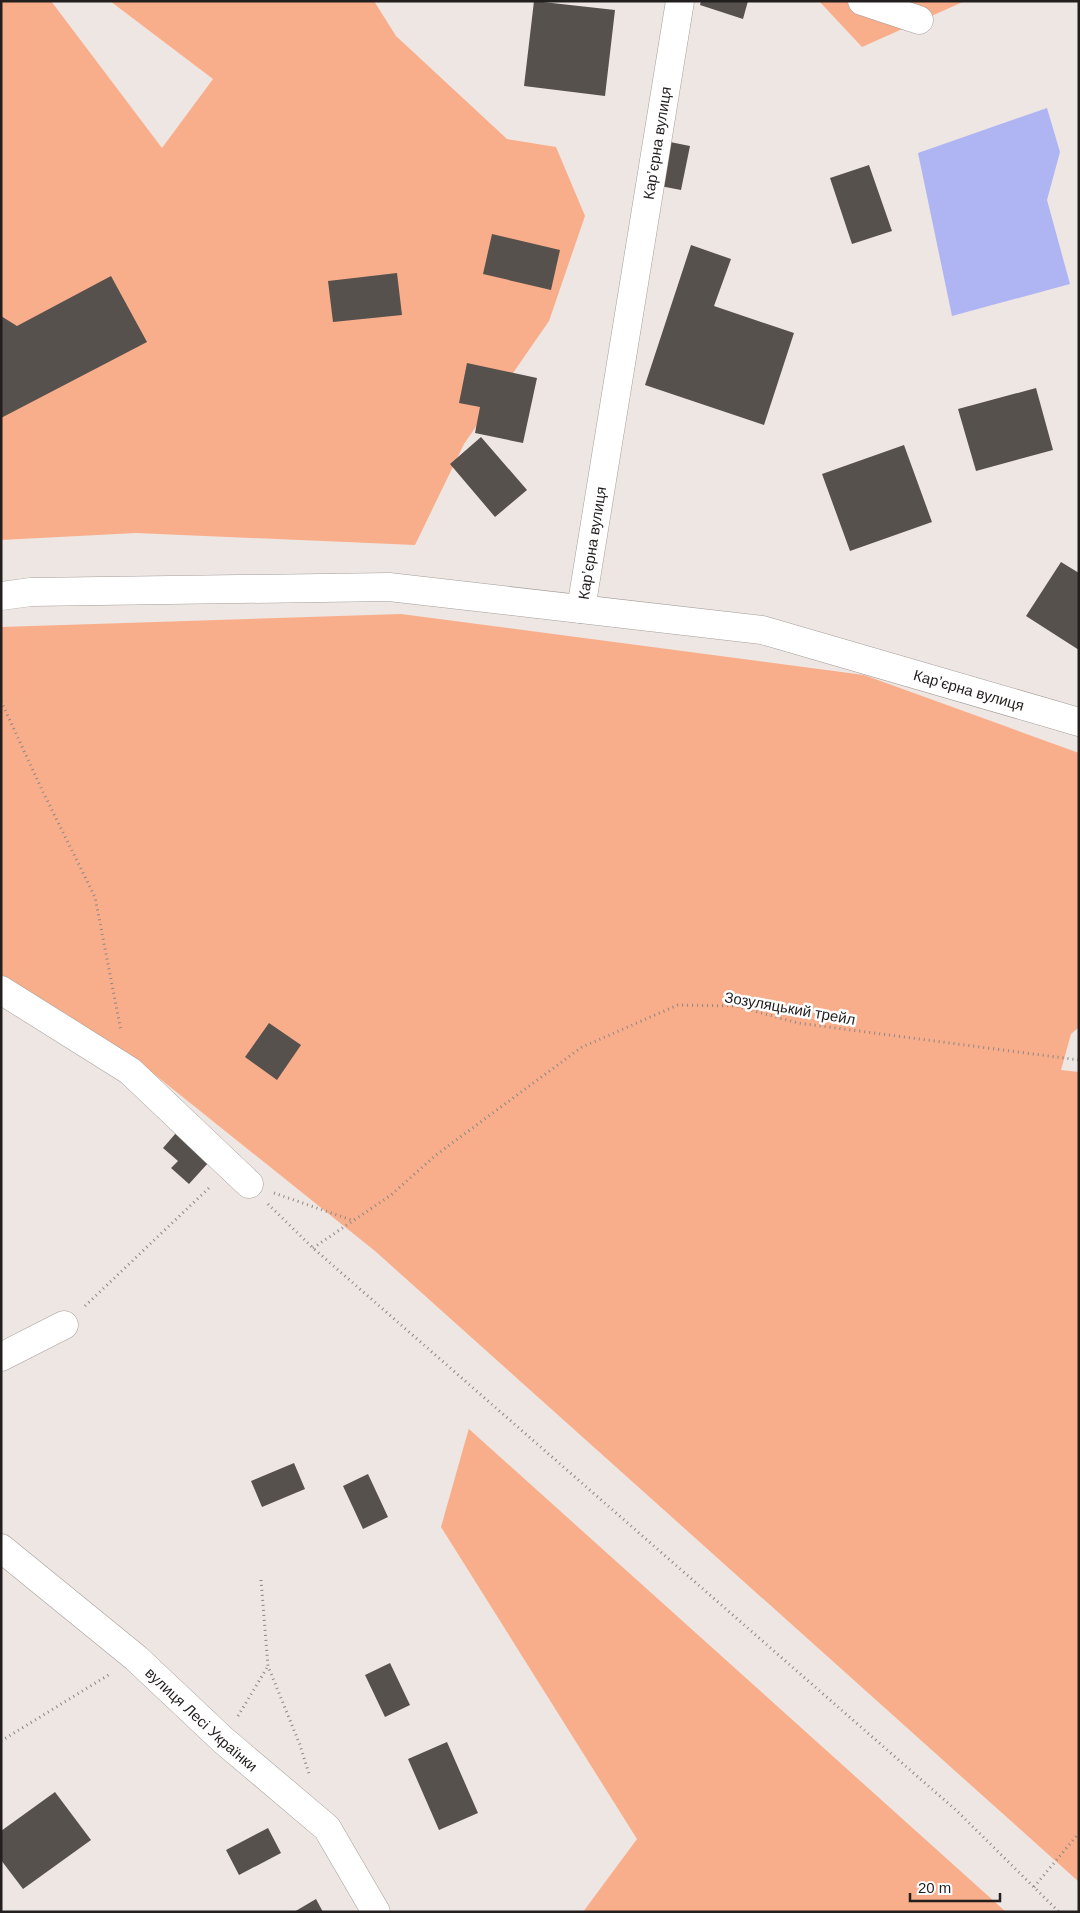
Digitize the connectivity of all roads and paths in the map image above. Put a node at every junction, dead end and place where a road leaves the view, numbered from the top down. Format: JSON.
{"nodes":[{"id":1,"x":680,"y":1,"type":"edge"},
{"id":2,"x":862,"y":1,"type":"edge"},
{"id":3,"x":919,"y":20,"type":"dead end"},
{"id":4,"x":1,"y":596,"type":"edge"},
{"id":5,"x":581,"y":610,"type":"junction"},
{"id":6,"x":1,"y":701,"type":"edge"},
{"id":7,"x":1079,"y":722,"type":"edge"},
{"id":8,"x":1,"y":990,"type":"edge"},
{"id":9,"x":1079,"y":1060,"type":"edge"},
{"id":10,"x":130,"y":1071,"type":"junction"},
{"id":11,"x":240,"y":1176,"type":"junction"},
{"id":12,"x":354,"y":1221,"type":"junction"},
{"id":13,"x":313,"y":1248,"type":"junction"},
{"id":14,"x":64,"y":1325,"type":"joint"},
{"id":15,"x":1,"y":1357,"type":"edge"},
{"id":16,"x":1,"y":1548,"type":"edge"},
{"id":17,"x":261,"y":1580,"type":"dead end"},
{"id":18,"x":136,"y":1658,"type":"junction"},
{"id":19,"x":268,"y":1666,"type":"junction"},
{"id":20,"x":224,"y":1740,"type":"junction"},
{"id":21,"x":1,"y":1741,"type":"edge"},
{"id":22,"x":312,"y":1782,"type":"dead end"},
{"id":23,"x":1079,"y":1833,"type":"edge"},
{"id":24,"x":1034,"y":1887,"type":"junction"},
{"id":25,"x":376,"y":1912,"type":"edge"},
{"id":26,"x":1059,"y":1912,"type":"edge"}],
"edges":[{"from":1,"to":5,"type":"street","name":"Карʼєрна вулиця"},
{"from":2,"to":3,"type":"street"},
{"from":4,"to":5,"type":"street"},
{"from":5,"to":7,"type":"street","name":"Карʼєрна вулиця"},
{"from":6,"to":10,"type":"path"},
{"from":8,"to":10,"type":"street"},
{"from":9,"to":12,"type":"path","name":"Зозуляцький трейл"},
{"from":10,"to":11,"type":"street"},
{"from":11,"to":12,"type":"path"},
{"from":11,"to":13,"type":"path"},
{"from":11,"to":14,"type":"path"},
{"from":12,"to":13,"type":"path","name":"Зозуляцький трейл"},
{"from":13,"to":24,"type":"path"},
{"from":14,"to":15,"type":"street"},
{"from":16,"to":18,"type":"street","name":"вулиця Лесі Українки"},
{"from":17,"to":19,"type":"path"},
{"from":18,"to":20,"type":"street","name":"вулиця Лесі Українки"},
{"from":18,"to":21,"type":"path"},
{"from":19,"to":20,"type":"path"},
{"from":19,"to":22,"type":"path"},
{"from":20,"to":25,"type":"street","name":"вулиця Лесі Українки"},
{"from":23,"to":24,"type":"path"},
{"from":24,"to":26,"type":"path"}]}
